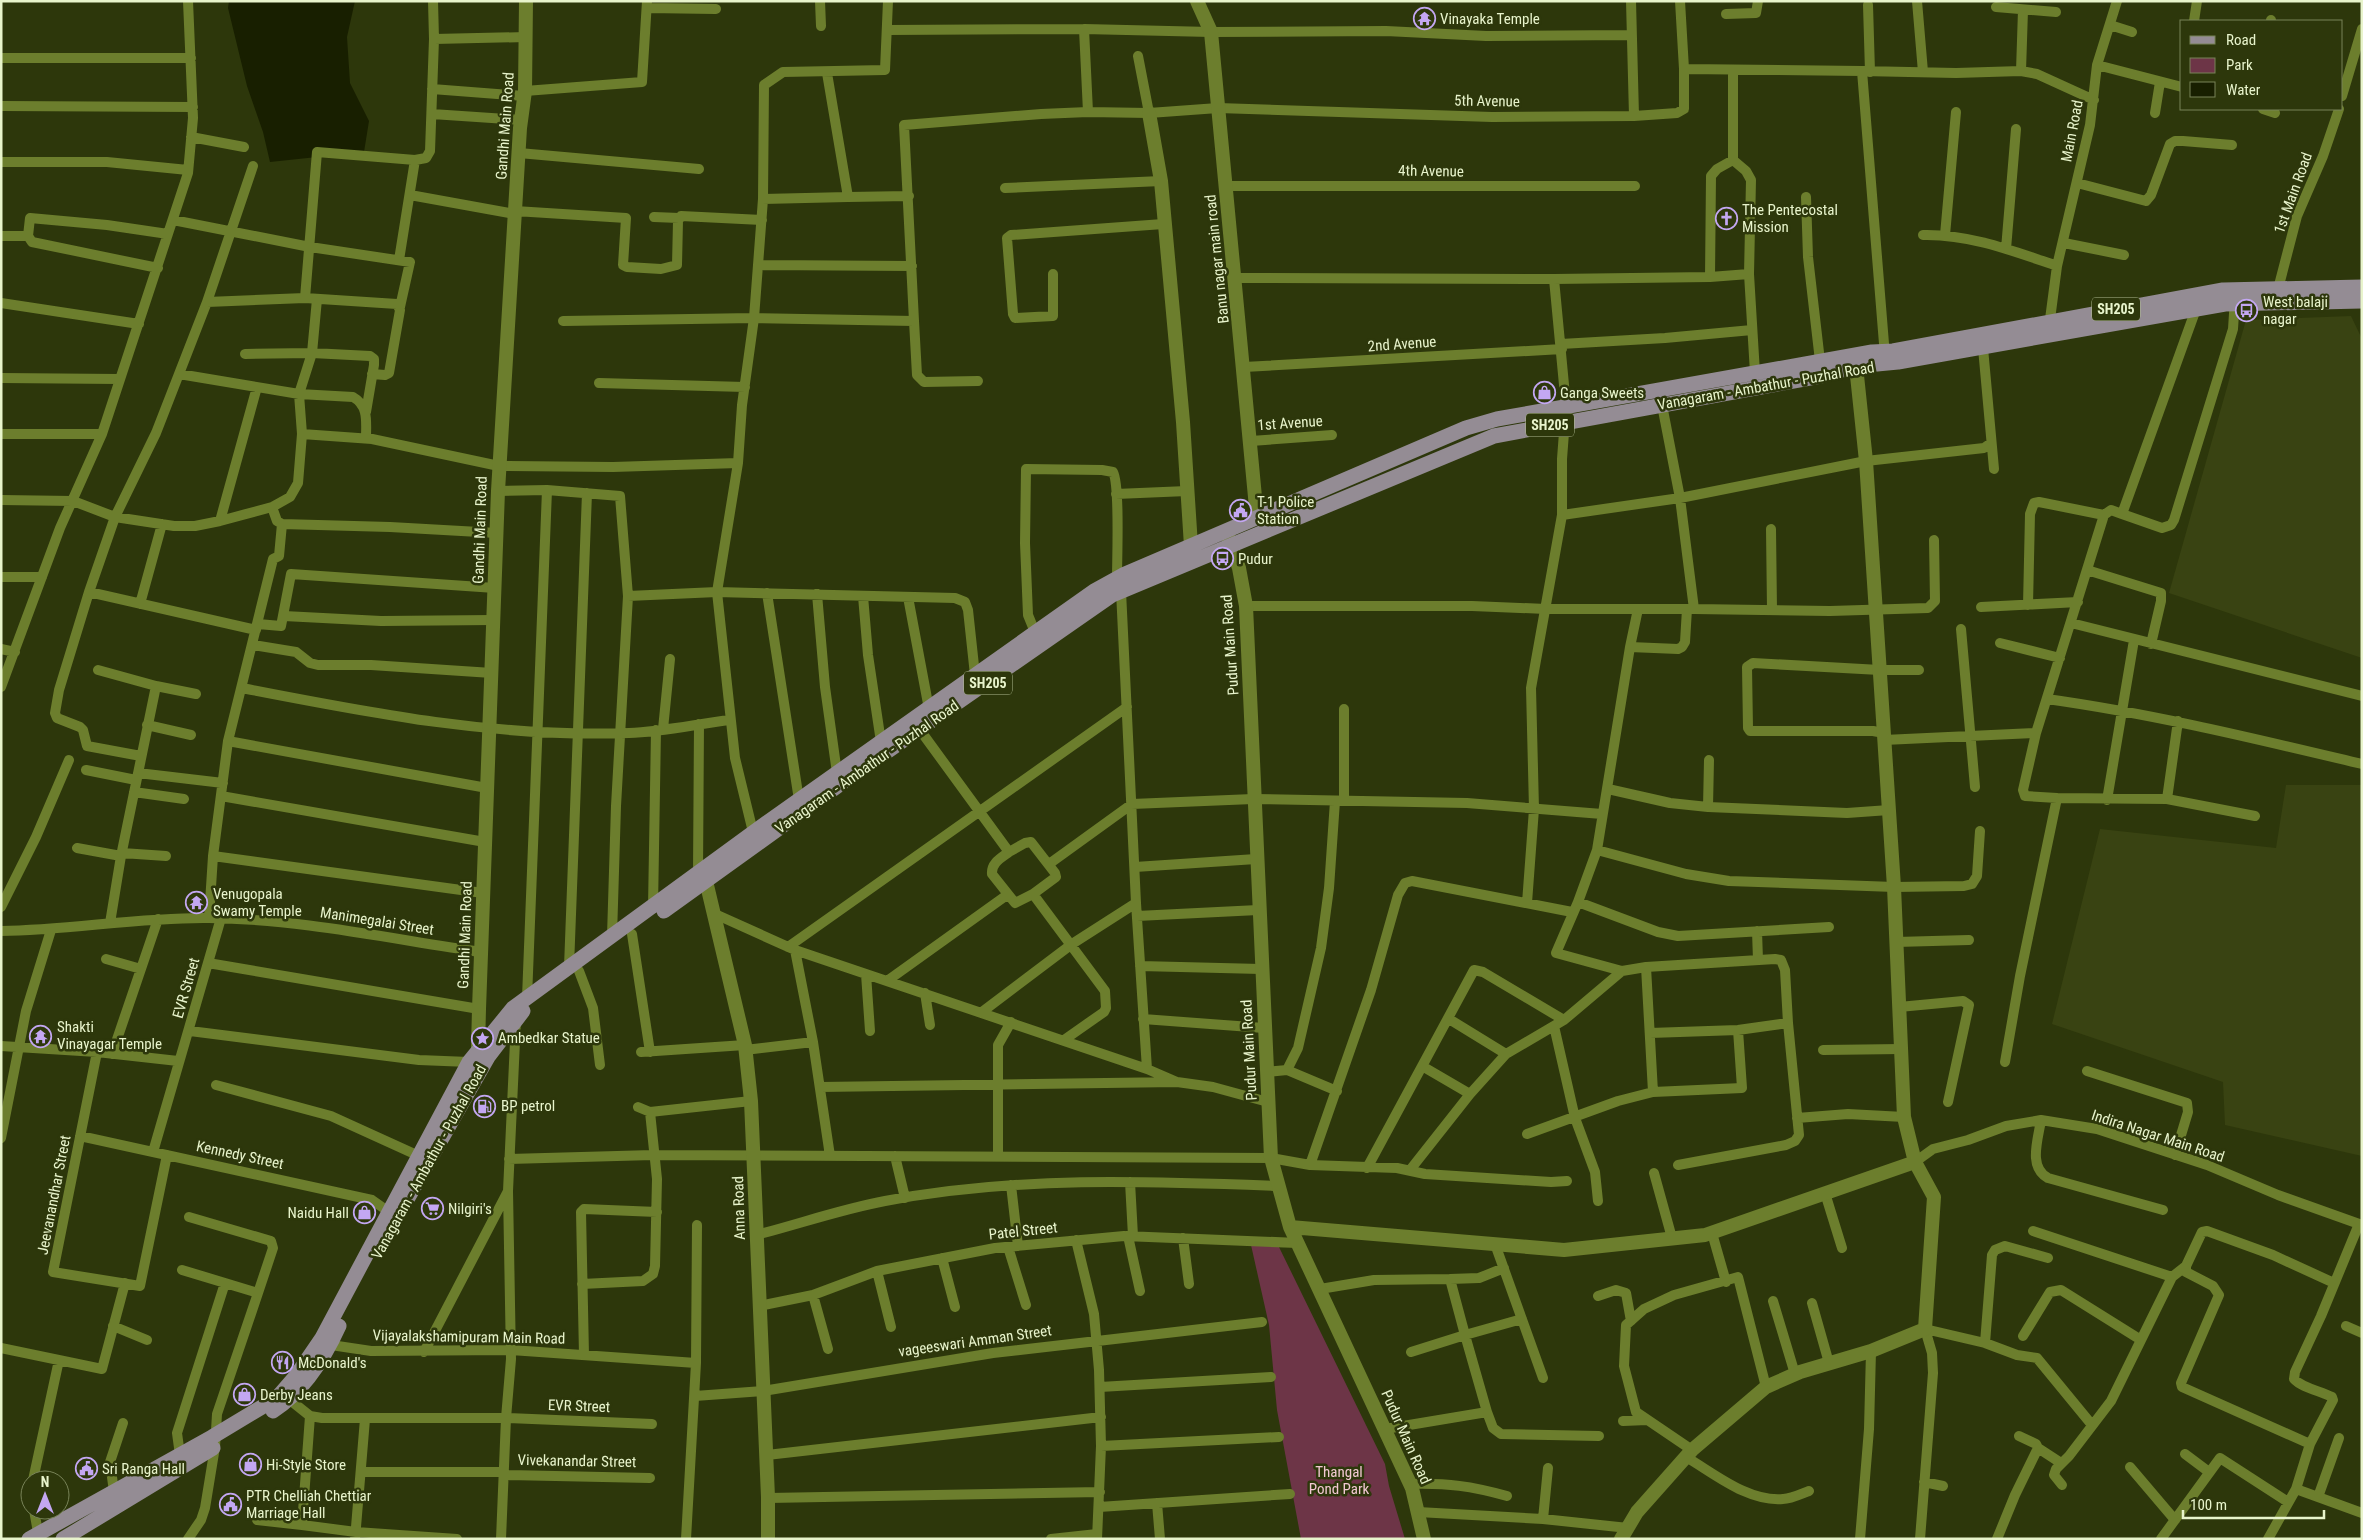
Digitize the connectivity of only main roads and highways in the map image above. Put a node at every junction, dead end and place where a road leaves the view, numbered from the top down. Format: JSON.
{"nodes":[{"id":1,"x":2362,"y":287,"type":"edge"},
{"id":2,"x":2234,"y":296,"type":"junction"},
{"id":3,"x":2362,"y":301,"type":"edge"},
{"id":4,"x":2049,"y":328,"type":"junction"},
{"id":5,"x":1881,"y":356,"type":"junction"},
{"id":6,"x":1566,"y":414,"type":"junction"},
{"id":7,"x":1119,"y":585,"type":"junction"},
{"id":8,"x":980,"y":681,"type":"junction"},
{"id":9,"x":756,"y":836,"type":"junction"},
{"id":10,"x":702,"y":877,"type":"junction"},
{"id":11,"x":574,"y":969,"type":"junction"},
{"id":12,"x":479,"y":1059,"type":"junction"},
{"id":13,"x":216,"y":1441,"type":"junction"},
{"id":14,"x":35,"y":1537,"type":"edge"},
{"id":15,"x":62,"y":1539,"type":"edge"}],
"edges":[{"from":1,"to":2,"type":"main road","name":"Vanagaram - Ambathur - Puzhal Road","number":"SH205"},
{"from":2,"to":3,"type":"main road","name":"Vanagaram - Ambathur - Puzhal Road","number":"SH205"},
{"from":2,"to":4,"type":"main road","name":"Vanagaram - Ambathur - Puzhal Road","number":"SH205"},
{"from":2,"to":4,"type":"main road","name":"Vanagaram - Ambathur - Puzhal Road","number":"SH205"},
{"from":4,"to":5,"type":"main road","name":"Vanagaram - Ambathur - Puzhal Road","number":"SH205"},
{"from":4,"to":5,"type":"main road","name":"Vanagaram - Ambathur - Puzhal Road","number":"SH205"},
{"from":5,"to":6,"type":"main road"},
{"from":5,"to":6,"type":"main road","name":"Vanagaram - Ambathur - Puzhal Road","number":"SH205"},
{"from":6,"to":7,"type":"main road","name":"Vanagaram - Ambathur - Puzhal Road","number":"SH205"},
{"from":6,"to":7,"type":"main road"},
{"from":7,"to":8,"type":"main road"},
{"from":8,"to":9,"type":"main road","name":"Vanagaram - Ambathur - Puzhal Road","number":"SH205"},
{"from":8,"to":9,"type":"main road"},
{"from":9,"to":10,"type":"main road","name":"Vanagaram - Ambathur - Puzhal Road","number":"SH205"},
{"from":10,"to":11,"type":"main road","name":"Vanagaram - Ambathur - Puzhal Road","number":"SH205"},
{"from":10,"to":11,"type":"main road","name":"Vanagaram - Ambathur - Puzhal Road","number":"SH205"},
{"from":11,"to":12,"type":"main road","name":"Vanagaram - Ambathur - Puzhal Road","number":"SH205"},
{"from":11,"to":12,"type":"main road","name":"Vanagaram - Ambathur - Puzhal Road","number":"SH205"},
{"from":12,"to":13,"type":"main road","name":"Vanagaram - Ambathur - Puzhal Road","number":"SH205"},
{"from":12,"to":13,"type":"main road","name":"Vanagaram - Ambathur - Puzhal Road","number":"SH205"},
{"from":13,"to":14,"type":"main road","name":"Vanagaram - Ambathur - Puzhal Road","number":"SH205"},
{"from":13,"to":15,"type":"main road","name":"Vanagaram - Ambathur - Puzhal Road","number":"SH205"}]}
